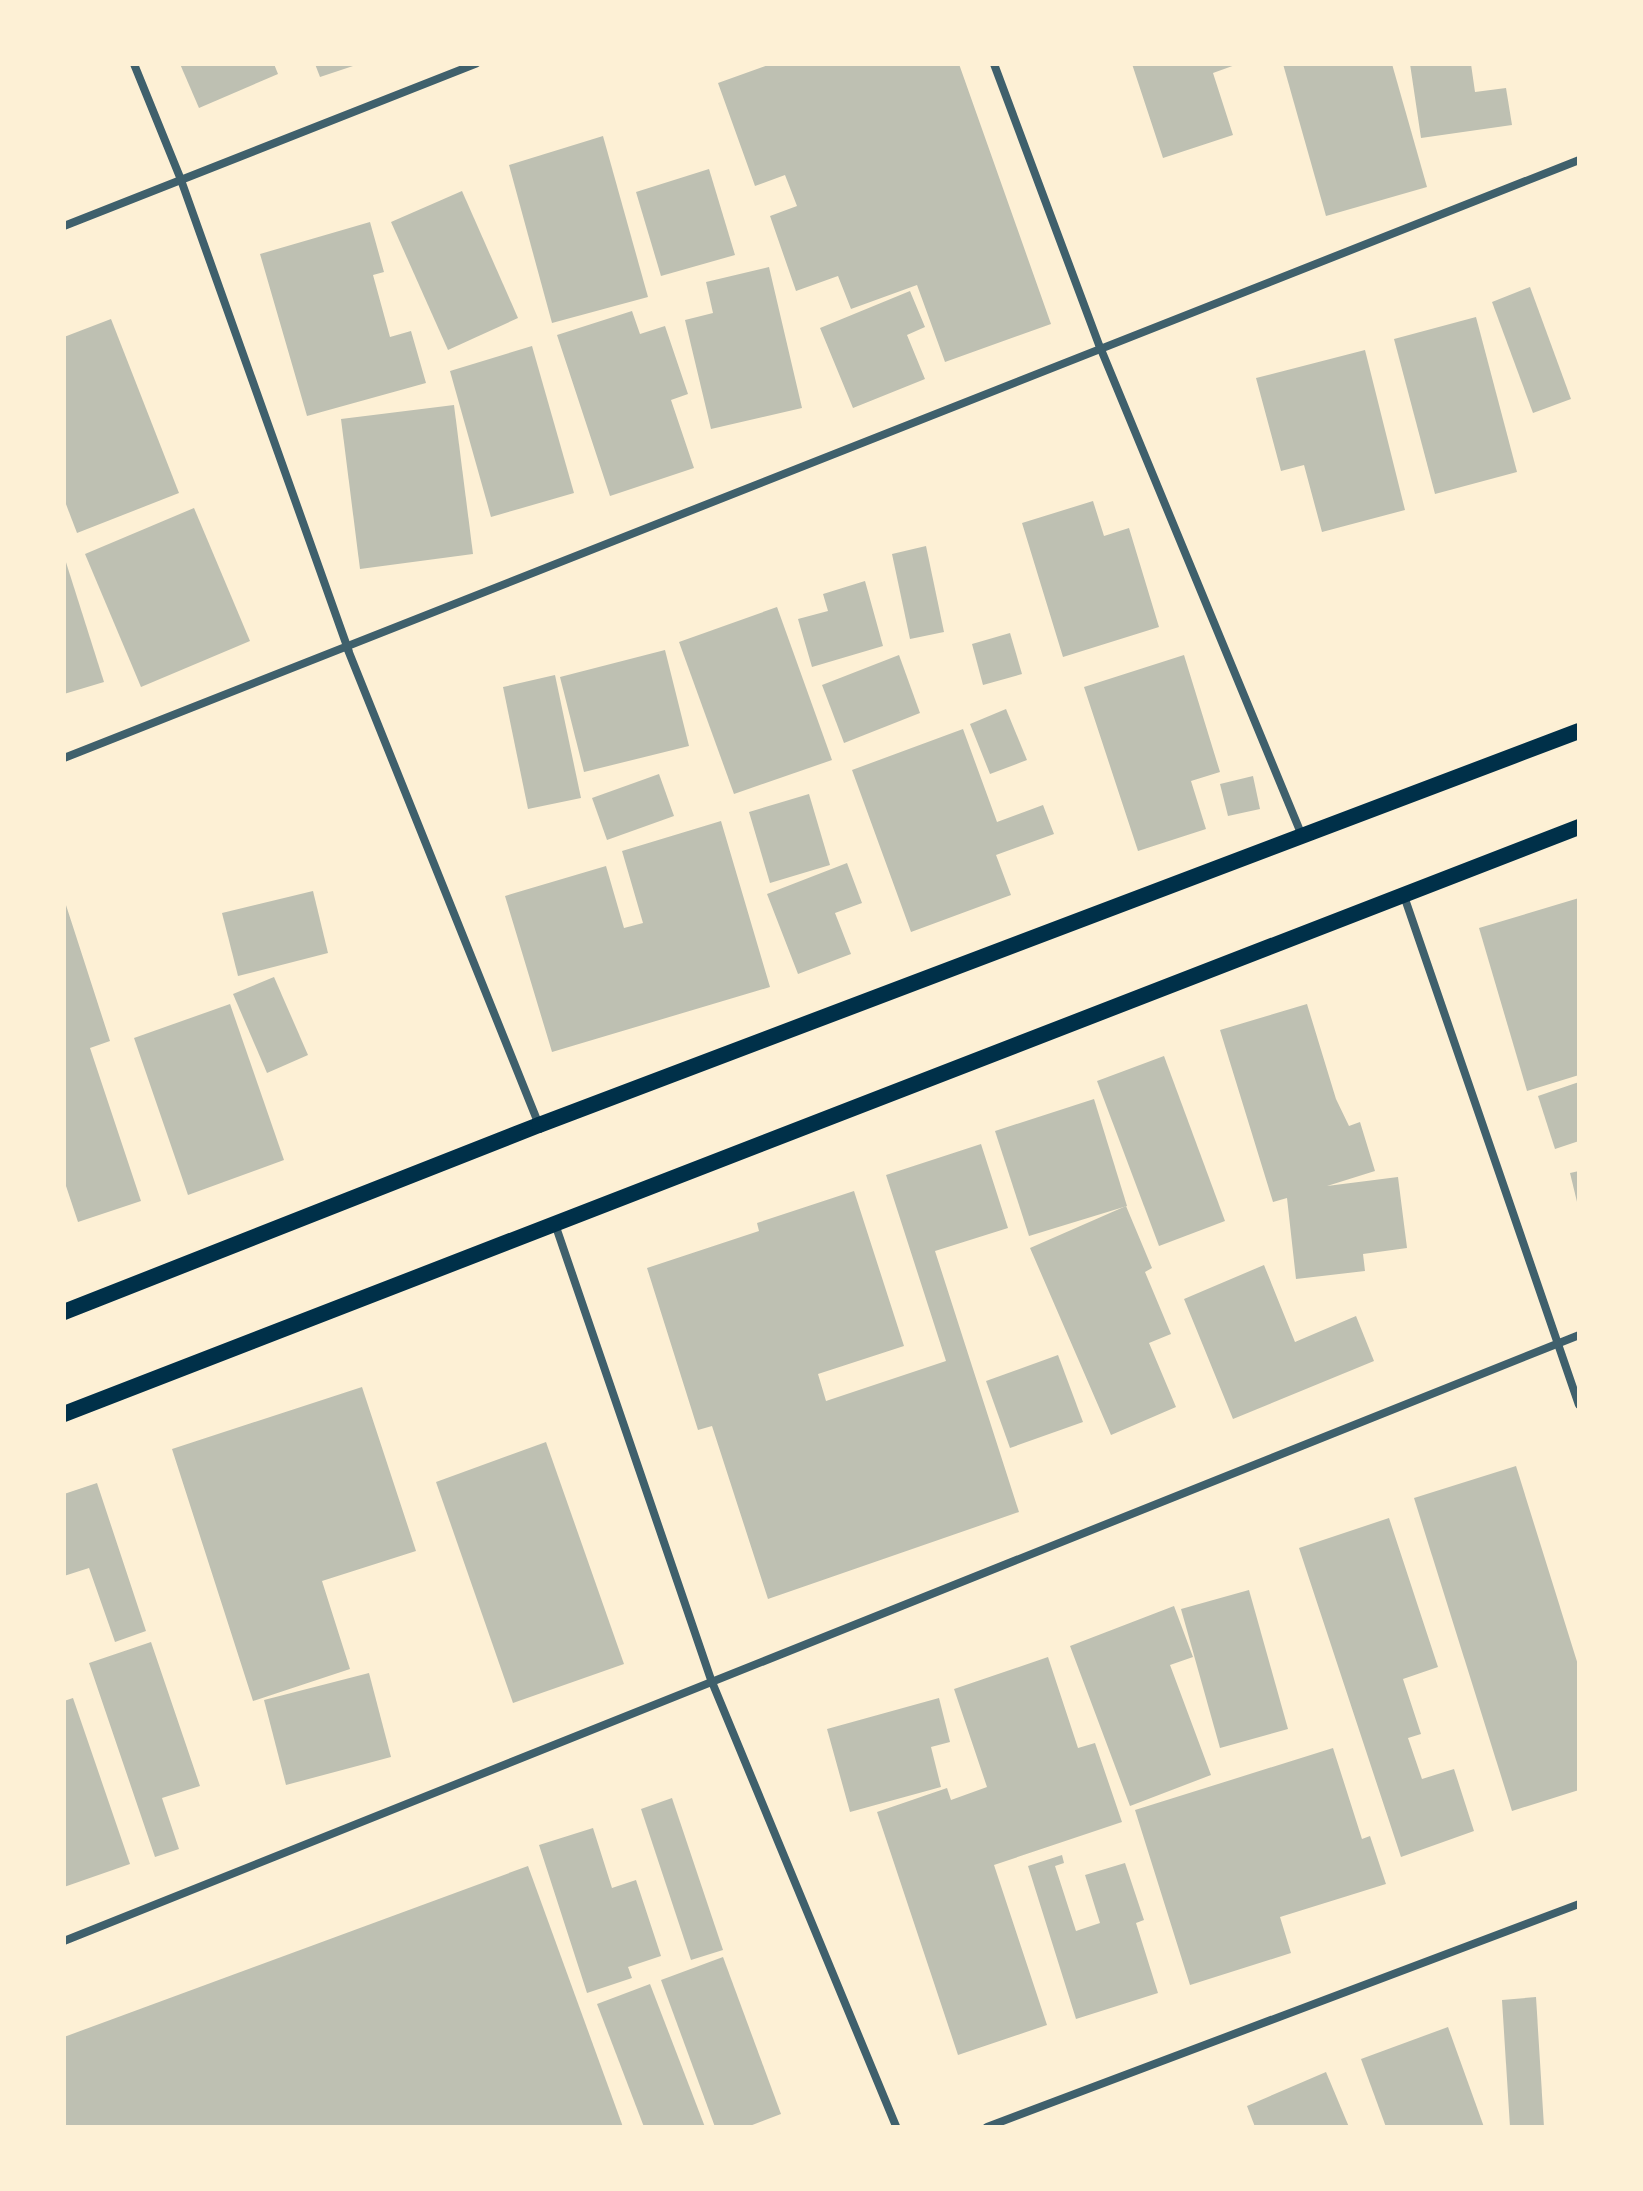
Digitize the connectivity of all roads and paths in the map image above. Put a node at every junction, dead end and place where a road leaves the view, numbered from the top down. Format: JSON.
{"nodes":[{"id":1,"x":134,"y":64,"type":"edge"},
{"id":2,"x":476,"y":64,"type":"edge"},
{"id":3,"x":994,"y":64,"type":"edge"},
{"id":4,"x":1579,"y":160,"type":"edge"},
{"id":5,"x":181,"y":180,"type":"junction"},
{"id":6,"x":64,"y":226,"type":"edge"},
{"id":7,"x":1100,"y":347,"type":"junction"},
{"id":8,"x":348,"y":650,"type":"junction"},
{"id":9,"x":1579,"y":731,"type":"edge"},
{"id":10,"x":64,"y":758,"type":"edge"},
{"id":11,"x":1579,"y":827,"type":"edge"},
{"id":12,"x":1303,"y":838,"type":"junction"},
{"id":13,"x":1404,"y":896,"type":"junction"},
{"id":14,"x":539,"y":1125,"type":"junction"},
{"id":15,"x":555,"y":1223,"type":"junction"},
{"id":16,"x":64,"y":1312,"type":"edge"},
{"id":17,"x":1579,"y":1335,"type":"edge"},
{"id":18,"x":1554,"y":1345,"type":"junction"},
{"id":19,"x":1579,"y":1405,"type":"edge"},
{"id":20,"x":64,"y":1414,"type":"edge"},
{"id":21,"x":712,"y":1682,"type":"junction"},
{"id":22,"x":1579,"y":1904,"type":"edge"},
{"id":23,"x":64,"y":1941,"type":"edge"},
{"id":24,"x":896,"y":2127,"type":"edge"},
{"id":25,"x":987,"y":2127,"type":"edge"}],
"edges":[{"from":1,"to":5,"type":"street"},
{"from":2,"to":5,"type":"street"},
{"from":3,"to":7,"type":"street"},
{"from":4,"to":7,"type":"street"},
{"from":5,"to":6,"type":"street"},
{"from":5,"to":8,"type":"street"},
{"from":7,"to":8,"type":"street"},
{"from":7,"to":12,"type":"street"},
{"from":8,"to":10,"type":"street"},
{"from":8,"to":14,"type":"street"},
{"from":9,"to":12,"type":"main road"},
{"from":11,"to":13,"type":"main road"},
{"from":12,"to":14,"type":"main road"},
{"from":13,"to":15,"type":"main road"},
{"from":13,"to":18,"type":"street"},
{"from":14,"to":16,"type":"main road"},
{"from":15,"to":20,"type":"main road"},
{"from":15,"to":21,"type":"street"},
{"from":17,"to":18,"type":"street"},
{"from":18,"to":19,"type":"street"},
{"from":18,"to":21,"type":"street"},
{"from":21,"to":23,"type":"street"},
{"from":21,"to":24,"type":"street"},
{"from":22,"to":25,"type":"street"}]}
